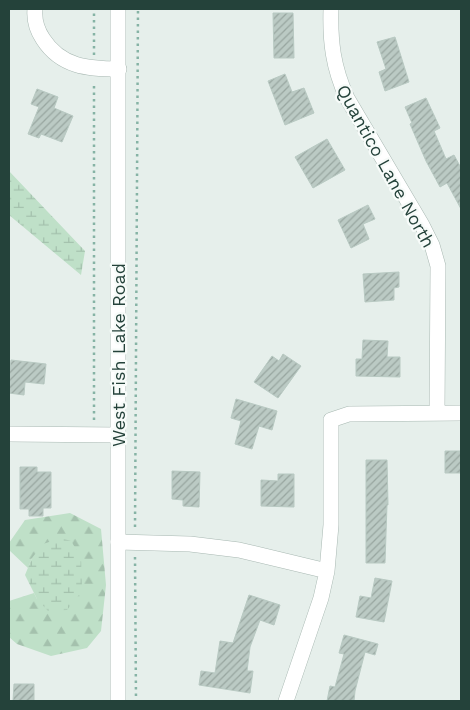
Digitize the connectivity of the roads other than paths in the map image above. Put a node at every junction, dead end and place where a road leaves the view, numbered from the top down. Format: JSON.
{"nodes":[{"id":1,"x":35,"y":9,"type":"edge"},
{"id":2,"x":118,"y":9,"type":"edge"},
{"id":3,"x":332,"y":9,"type":"edge"},
{"id":4,"x":119,"y":69,"type":"junction"},
{"id":5,"x":437,"y":414,"type":"junction"},
{"id":6,"x":461,"y":414,"type":"edge"},
{"id":7,"x":9,"y":434,"type":"edge"},
{"id":8,"x":118,"y":435,"type":"junction"},
{"id":9,"x":118,"y":542,"type":"junction"},
{"id":10,"x":327,"y":571,"type":"junction"},
{"id":11,"x":118,"y":701,"type":"edge"},
{"id":12,"x":286,"y":701,"type":"edge"}],
"edges":[{"from":1,"to":4,"type":"street"},
{"from":2,"to":4,"type":"street","name":"West Fish Lake Road"},
{"from":3,"to":5,"type":"street","name":"Quantico Lane North"},
{"from":4,"to":8,"type":"street","name":"West Fish Lake Road"},
{"from":5,"to":6,"type":"street"},
{"from":5,"to":10,"type":"street"},
{"from":7,"to":8,"type":"street"},
{"from":8,"to":9,"type":"street","name":"West Fish Lake Road"},
{"from":9,"to":10,"type":"street"},
{"from":9,"to":11,"type":"street","name":"West Fish Lake Road"},
{"from":10,"to":12,"type":"street"}]}
